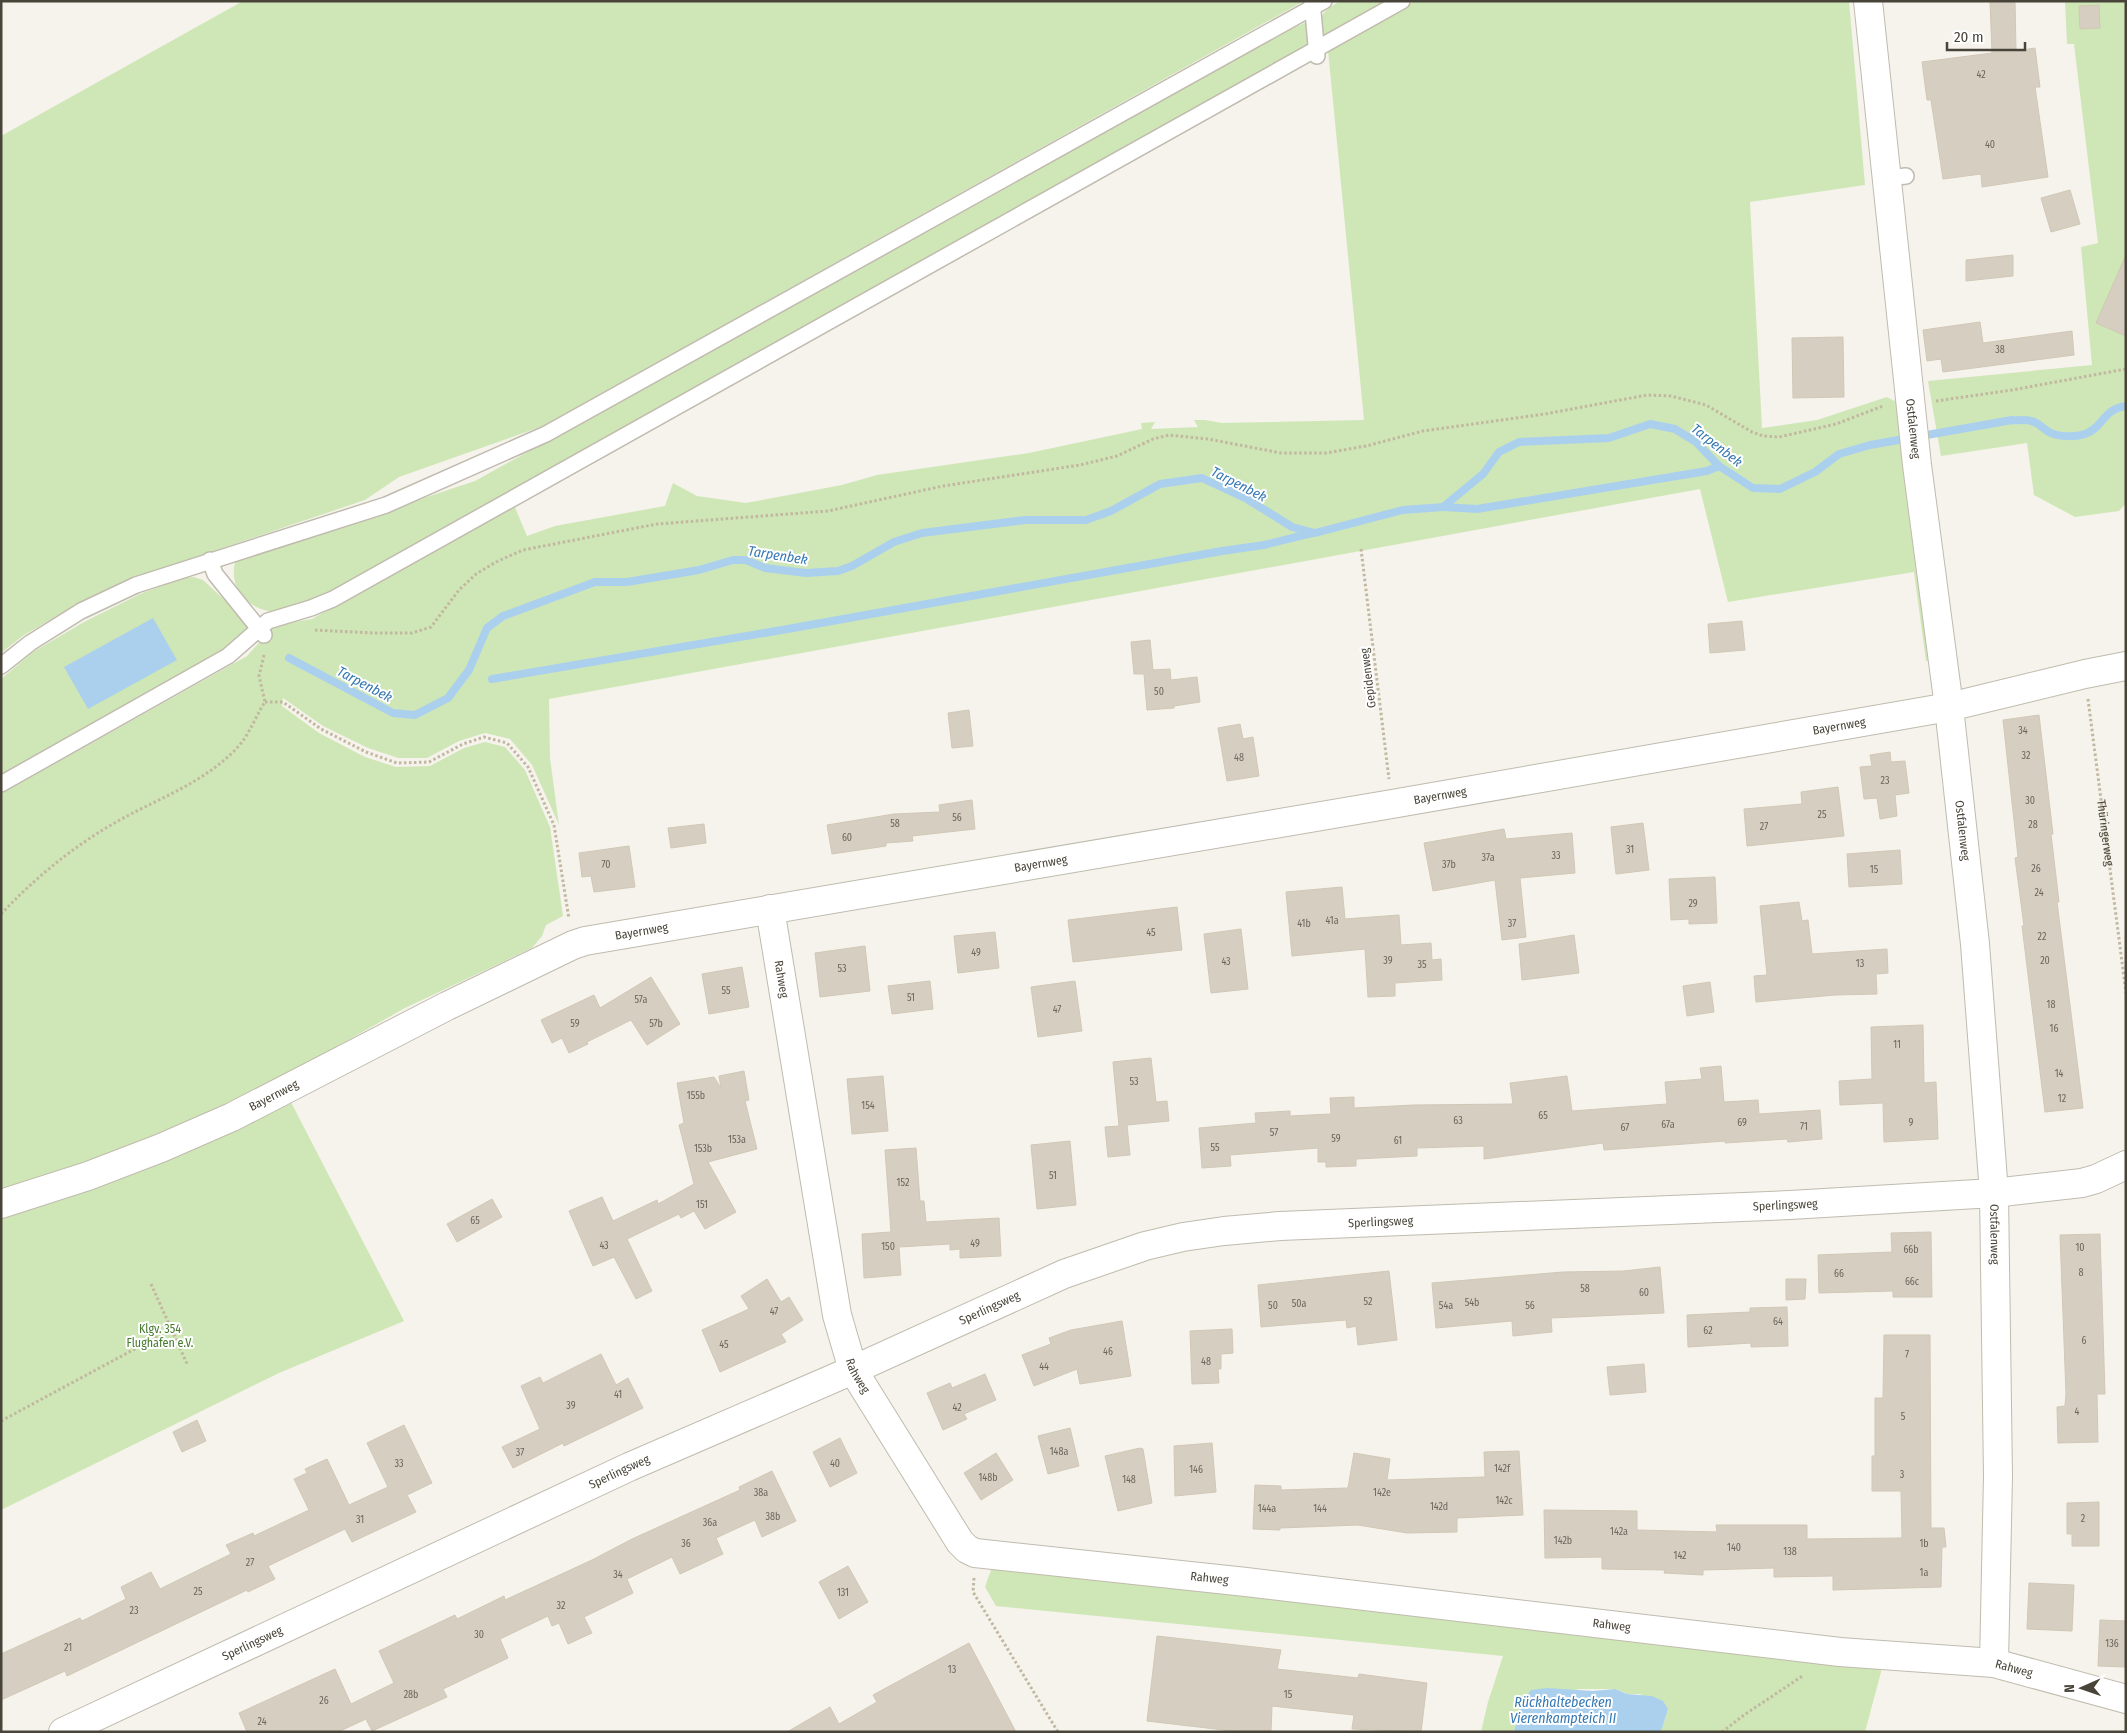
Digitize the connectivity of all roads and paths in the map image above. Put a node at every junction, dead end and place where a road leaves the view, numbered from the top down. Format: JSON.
{"nodes":[{"id":1,"x":1402,"y":1,"type":"edge"},
{"id":2,"x":1868,"y":1,"type":"edge"},
{"id":3,"x":1316,"y":3,"type":"edge"},
{"id":4,"x":1316,"y":52,"type":"junction"},
{"id":5,"x":2126,"y":369,"type":"edge"},
{"id":6,"x":1911,"y":410,"type":"junction"},
{"id":7,"x":1362,"y":550,"type":"dead end"},
{"id":8,"x":210,"y":560,"type":"junction"},
{"id":9,"x":308,"y":630,"type":"dead end"},
{"id":10,"x":262,"y":632,"type":"junction"},
{"id":11,"x":265,"y":652,"type":"dead end"},
{"id":12,"x":1,"y":666,"type":"edge"},
{"id":13,"x":2126,"y":666,"type":"edge"},
{"id":14,"x":2085,"y":674,"type":"junction"},
{"id":15,"x":265,"y":702,"type":"junction"},
{"id":16,"x":1949,"y":707,"type":"junction"},
{"id":17,"x":1,"y":784,"type":"edge"},
{"id":18,"x":1392,"y":804,"type":"junction"},
{"id":19,"x":770,"y":909,"type":"junction"},
{"id":20,"x":1,"y":914,"type":"edge"},
{"id":21,"x":573,"y":945,"type":"junction"},
{"id":22,"x":2126,"y":993,"type":"edge"},
{"id":23,"x":2126,"y":1165,"type":"edge"},
{"id":24,"x":1994,"y":1193,"type":"junction"},
{"id":25,"x":1,"y":1204,"type":"edge"},
{"id":26,"x":151,"y":1284,"type":"dead end"},
{"id":27,"x":170,"y":1330,"type":"junction"},
{"id":28,"x":188,"y":1366,"type":"dead end"},
{"id":29,"x":853,"y":1370,"type":"junction"},
{"id":30,"x":1,"y":1421,"type":"edge"},
{"id":31,"x":975,"y":1553,"type":"junction"},
{"id":32,"x":1840,"y":1652,"type":"junction"},
{"id":33,"x":1994,"y":1663,"type":"junction"},
{"id":34,"x":2126,"y":1699,"type":"edge"},
{"id":35,"x":63,"y":1732,"type":"edge"},
{"id":36,"x":1058,"y":1732,"type":"edge"},
{"id":37,"x":1722,"y":1732,"type":"edge"}],
"edges":[{"from":1,"to":4,"type":"lane"},
{"from":2,"to":6,"type":"street","name":"Ostfalenweg"},
{"from":3,"to":4,"type":"lane"},
{"from":3,"to":8,"type":"lane"},
{"from":4,"to":10,"type":"lane"},
{"from":5,"to":6,"type":"path"},
{"from":6,"to":9,"type":"path"},
{"from":6,"to":16,"type":"street","name":"Ostfalenweg"},
{"from":7,"to":18,"type":"path","name":"Gepidenweg"},
{"from":8,"to":10,"type":"lane"},
{"from":8,"to":12,"type":"lane"},
{"from":10,"to":17,"type":"lane"},
{"from":11,"to":15,"type":"path"},
{"from":13,"to":14,"type":"street","name":"Bayernweg"},
{"from":14,"to":16,"type":"street","name":"Bayernweg"},
{"from":14,"to":22,"type":"path","name":"Thüringerweg"},
{"from":15,"to":20,"type":"path"},
{"from":15,"to":21,"type":"path"},
{"from":16,"to":18,"type":"street","name":"Bayernweg"},
{"from":16,"to":24,"type":"street","name":"Ostfalenweg"},
{"from":18,"to":19,"type":"street","name":"Bayernweg"},
{"from":19,"to":21,"type":"street","name":"Bayernweg"},
{"from":19,"to":29,"type":"street","name":"Rahweg"},
{"from":21,"to":25,"type":"street","name":"Bayernweg"},
{"from":23,"to":24,"type":"street"},
{"from":24,"to":29,"type":"street","name":"Sperlingsweg"},
{"from":24,"to":33,"type":"street","name":"Ostfalenweg"},
{"from":26,"to":27,"type":"path"},
{"from":27,"to":28,"type":"path"},
{"from":27,"to":30,"type":"path"},
{"from":29,"to":31,"type":"street","name":"Rahweg"},
{"from":29,"to":35,"type":"street","name":"Sperlingsweg"},
{"from":31,"to":32,"type":"street","name":"Rahweg"},
{"from":31,"to":36,"type":"path"},
{"from":32,"to":33,"type":"street","name":"Rahweg"},
{"from":32,"to":37,"type":"path"},
{"from":33,"to":34,"type":"street","name":"Rahweg"}]}
